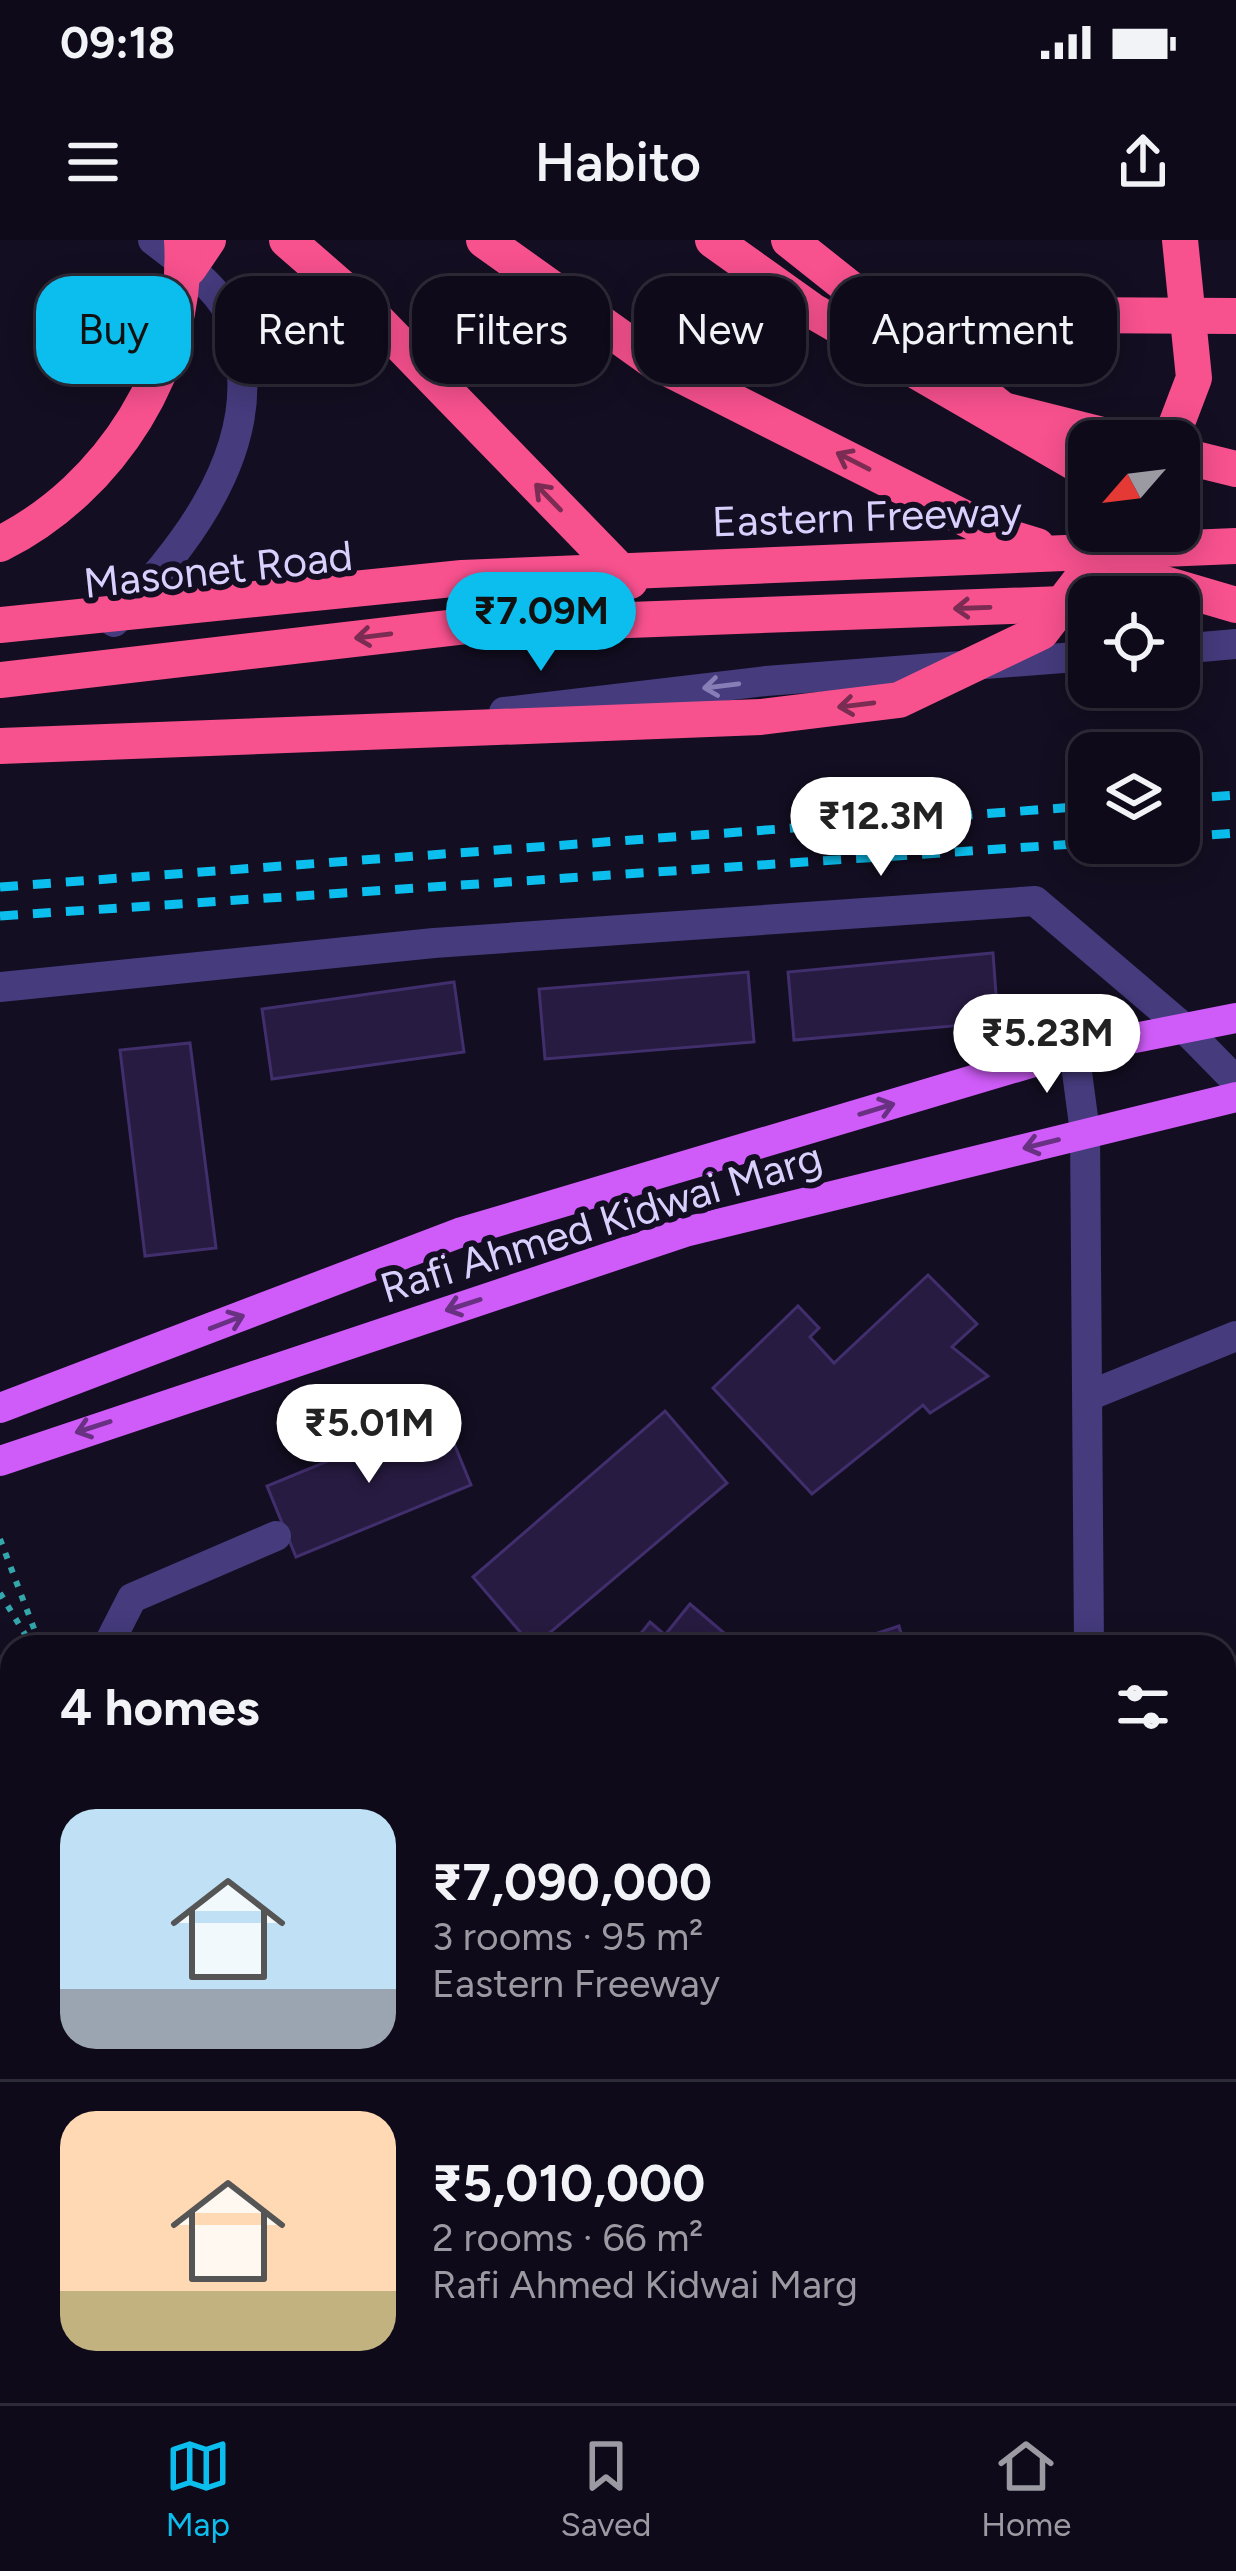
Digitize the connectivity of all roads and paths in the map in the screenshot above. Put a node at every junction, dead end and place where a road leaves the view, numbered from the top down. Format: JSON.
{"nodes":[{"id":1,"x":153,"y":240,"type":"edge"},
{"id":2,"x":287,"y":240,"type":"edge"},
{"id":3,"x":484,"y":240,"type":"edge"},
{"id":4,"x":713,"y":240,"type":"edge"},
{"id":5,"x":789,"y":240,"type":"edge"},
{"id":6,"x":1180,"y":240,"type":"edge"},
{"id":7,"x":193,"y":249,"type":"edge"},
{"id":8,"x":811,"y":310,"type":"junction"},
{"id":9,"x":1236,"y":316,"type":"edge"},
{"id":10,"x":1178,"y":420,"type":"edge"},
{"id":11,"x":1068,"y":426,"type":"edge"},
{"id":12,"x":1068,"y":458,"type":"edge"},
{"id":13,"x":1200,"y":460,"type":"edge"},
{"id":14,"x":1236,"y":469,"type":"edge"},
{"id":15,"x":1200,"y":541,"type":"edge"},
{"id":16,"x":0,"y":544,"type":"edge"},
{"id":17,"x":1102,"y":552,"type":"edge"},
{"id":18,"x":1228,"y":554,"type":"edge"},
{"id":19,"x":630,"y":581,"type":"junction"},
{"id":20,"x":1200,"y":601,"type":"edge"},
{"id":21,"x":1236,"y":602,"type":"edge"},
{"id":22,"x":1068,"y":604,"type":"edge"},
{"id":23,"x":114,"y":622,"type":"junction"},
{"id":24,"x":0,"y":629,"type":"edge"},
{"id":25,"x":1236,"y":644,"type":"edge"},
{"id":26,"x":1200,"y":647,"type":"edge"},
{"id":27,"x":1068,"y":658,"type":"edge"},
{"id":28,"x":0,"y":680,"type":"edge"},
{"id":29,"x":0,"y":746,"type":"edge"},
{"id":30,"x":0,"y":755,"type":"edge"},
{"id":31,"x":0,"y":987,"type":"edge"},
{"id":32,"x":1236,"y":1018,"type":"edge"},
{"id":33,"x":1184,"y":1028,"type":"junction"},
{"id":34,"x":1074,"y":1050,"type":"junction"},
{"id":35,"x":1236,"y":1082,"type":"edge"},
{"id":36,"x":1236,"y":1096,"type":"edge"},
{"id":37,"x":1085,"y":1132,"type":"junction"},
{"id":38,"x":1236,"y":1336,"type":"edge"},
{"id":39,"x":1088,"y":1396,"type":"junction"},
{"id":40,"x":0,"y":1408,"type":"edge"},
{"id":41,"x":0,"y":1461,"type":"edge"},
{"id":42,"x":276,"y":1536,"type":"dead end"},
{"id":43,"x":0,"y":1539,"type":"edge"},
{"id":44,"x":0,"y":1593,"type":"edge"},
{"id":45,"x":29,"y":1635,"type":"edge"},
{"id":46,"x":33,"y":1635,"type":"edge"},
{"id":47,"x":113,"y":1635,"type":"edge"},
{"id":48,"x":1089,"y":1635,"type":"edge"}],
"edges":[{"from":1,"to":7,"type":"street"},
{"from":19,"to":2,"type":"highway","one_way":true},
{"from":21,"to":3,"type":"highway","one_way":true,"bridge":true},
{"from":4,"to":8,"type":"highway"},
{"from":5,"to":11,"type":"highway","bridge":true},
{"from":6,"to":10,"type":"highway","bridge":true},
{"from":7,"to":16,"type":"highway","bridge":true},
{"from":7,"to":23,"type":"street"},
{"from":8,"to":9,"type":"highway"},
{"from":8,"to":12,"type":"highway"},
{"from":13,"to":14,"type":"highway"},
{"from":15,"to":18,"type":"highway"},
{"from":17,"to":29,"type":"highway","one_way":true,"bridge":true},
{"from":18,"to":19,"type":"street","name":"Masonet Road"},
{"from":18,"to":24,"type":"highway","name":"Eastern Freeway","bridge":true},
{"from":19,"to":23,"type":"street","name":"Masonet Road"},
{"from":20,"to":21,"type":"highway","bridge":true},
{"from":22,"to":28,"type":"highway","one_way":true},
{"from":23,"to":24,"type":"street","name":"Masonet Road"},
{"from":25,"to":26,"type":"street"},
{"from":27,"to":30,"type":"street","one_way":true},
{"from":31,"to":33,"type":"street"},
{"from":32,"to":33,"type":"main road"},
{"from":33,"to":34,"type":"main road"},
{"from":33,"to":35,"type":"street"},
{"from":34,"to":37,"type":"street"},
{"from":40,"to":34,"type":"main road","one_way":true},
{"from":36,"to":37,"type":"main road","name":"Rafi Ahmed Kidwai Marg"},
{"from":37,"to":39,"type":"street"},
{"from":37,"to":41,"type":"main road","name":"Rafi Ahmed Kidwai Marg","one_way":true},
{"from":38,"to":39,"type":"street"},
{"from":39,"to":48,"type":"street"},
{"from":42,"to":47,"type":"street"},
{"from":43,"to":46,"type":"path"},
{"from":44,"to":45,"type":"path"}]}
